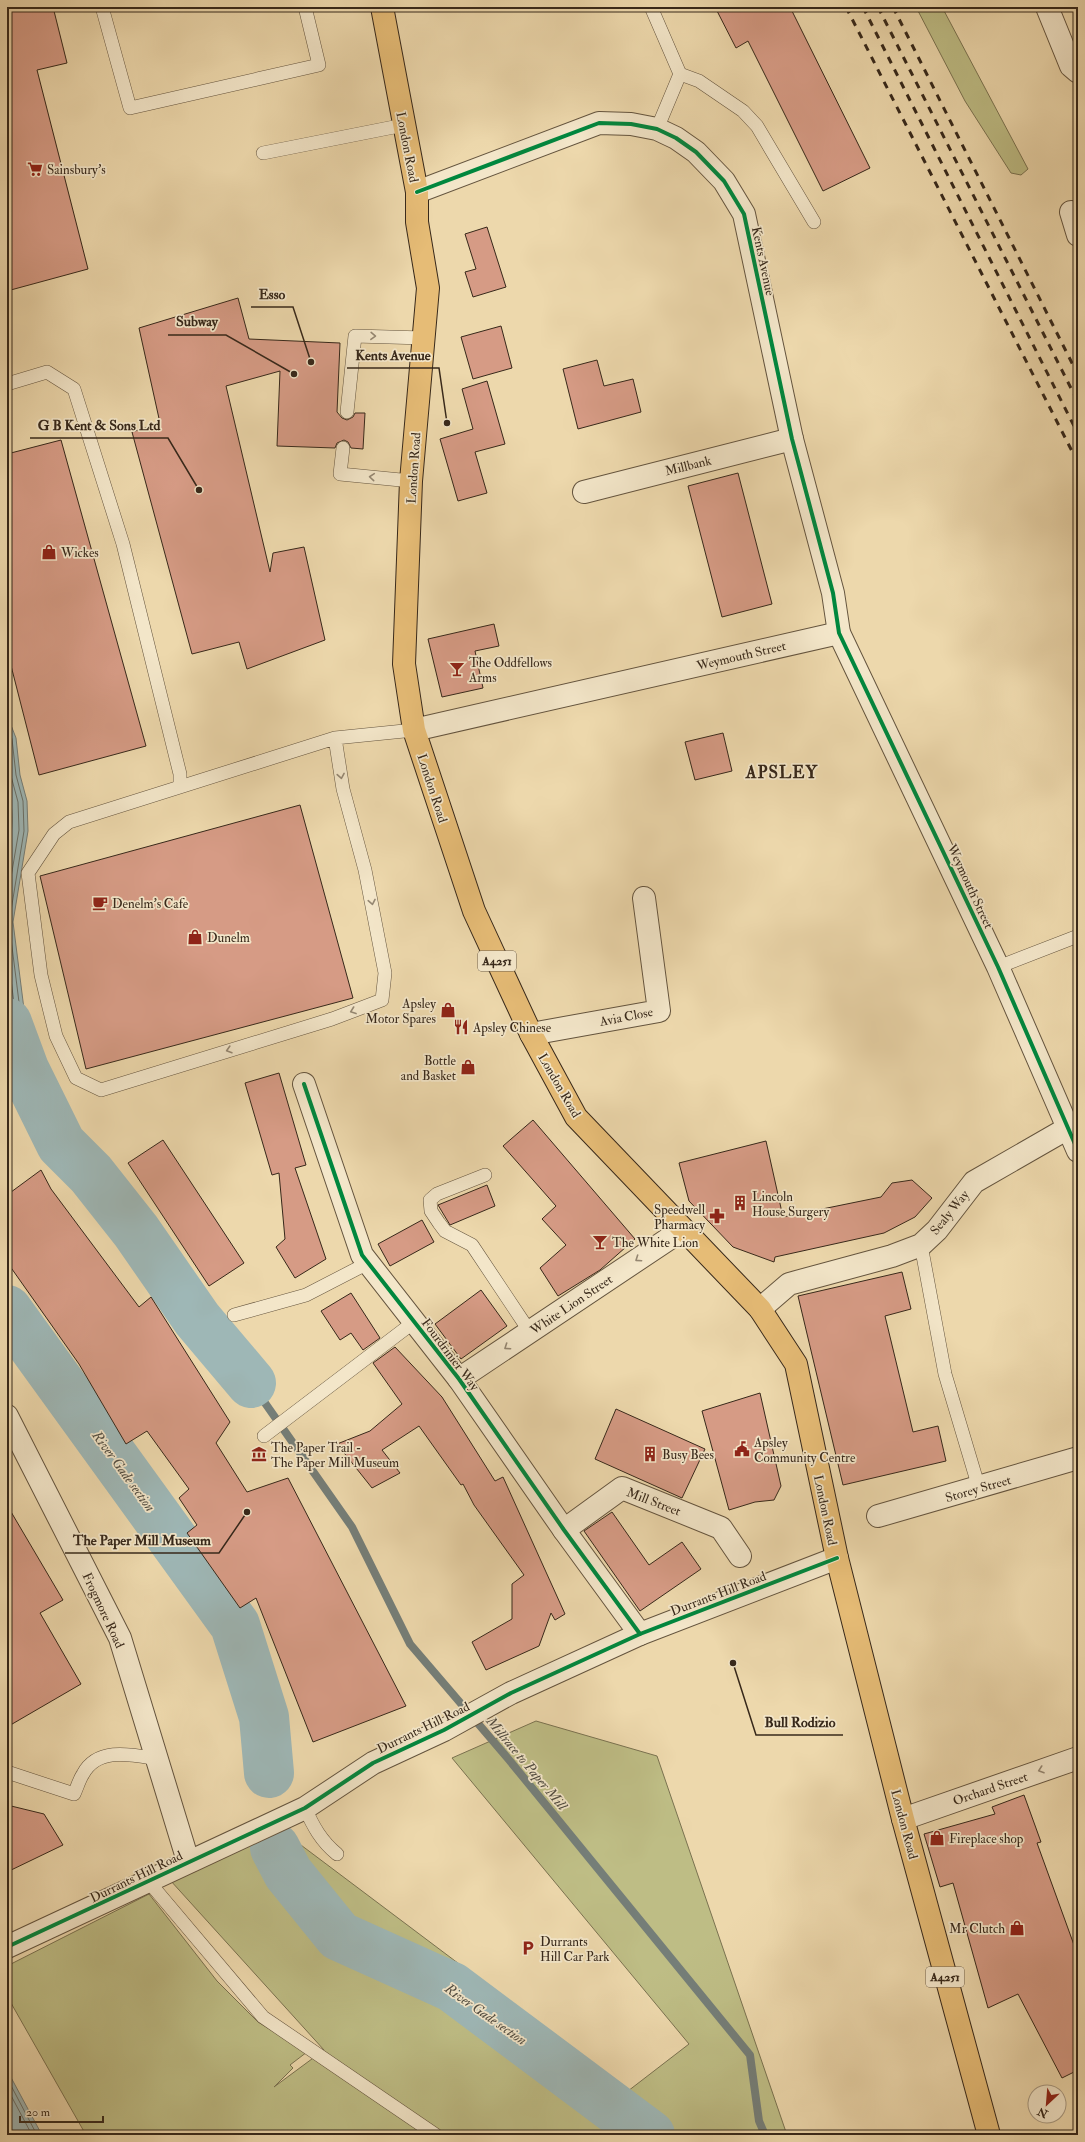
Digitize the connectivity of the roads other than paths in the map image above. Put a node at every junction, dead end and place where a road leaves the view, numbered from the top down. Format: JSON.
{"nodes":[{"id":1,"x":102,"y":7,"type":"edge"},
{"id":2,"x":305,"y":7,"type":"edge"},
{"id":3,"x":382,"y":7,"type":"edge"},
{"id":4,"x":651,"y":7,"type":"edge"},
{"id":5,"x":1047,"y":7,"type":"edge"},
{"id":6,"x":1078,"y":72,"type":"edge"},
{"id":7,"x":680,"y":74,"type":"junction"},
{"id":8,"x":404,"y":125,"type":"junction"},
{"id":9,"x":656,"y":129,"type":"junction"},
{"id":10,"x":263,"y":153,"type":"dead end"},
{"id":11,"x":417,"y":192,"type":"junction"},
{"id":12,"x":1071,"y":212,"type":"dead end"},
{"id":13,"x":814,"y":222,"type":"dead end"},
{"id":14,"x":1078,"y":235,"type":"edge"},
{"id":15,"x":424,"y":338,"type":"junction"},
{"id":16,"x":7,"y":384,"type":"edge"},
{"id":17,"x":347,"y":412,"type":"dead end"},
{"id":18,"x":792,"y":439,"type":"junction"},
{"id":19,"x":343,"y":448,"type":"dead end"},
{"id":20,"x":411,"y":481,"type":"junction"},
{"id":21,"x":584,"y":492,"type":"dead end"},
{"id":22,"x":839,"y":632,"type":"junction"},
{"id":23,"x":414,"y":730,"type":"junction"},
{"id":24,"x":335,"y":738,"type":"junction"},
{"id":25,"x":180,"y":786,"type":"junction"},
{"id":26,"x":644,"y":898,"type":"dead end"},
{"id":27,"x":1078,"y":936,"type":"edge"},
{"id":28,"x":998,"y":967,"type":"junction"},
{"id":29,"x":531,"y":1034,"type":"junction"},
{"id":30,"x":304,"y":1084,"type":"dead end"},
{"id":31,"x":1068,"y":1128,"type":"junction"},
{"id":32,"x":1078,"y":1151,"type":"edge"},
{"id":33,"x":485,"y":1175,"type":"dead end"},
{"id":34,"x":682,"y":1230,"type":"junction"},
{"id":35,"x":921,"y":1245,"type":"junction"},
{"id":36,"x":368,"y":1263,"type":"junction"},
{"id":37,"x":760,"y":1309,"type":"junction"},
{"id":38,"x":234,"y":1315,"type":"dead end"},
{"id":39,"x":414,"y":1322,"type":"junction"},
{"id":40,"x":530,"y":1332,"type":"junction"},
{"id":41,"x":459,"y":1379,"type":"junction"},
{"id":42,"x":7,"y":1416,"type":"edge"},
{"id":43,"x":264,"y":1436,"type":"dead end"},
{"id":44,"x":1078,"y":1458,"type":"edge"},
{"id":45,"x":979,"y":1488,"type":"junction"},
{"id":46,"x":878,"y":1516,"type":"dead end"},
{"id":47,"x":564,"y":1530,"type":"junction"},
{"id":48,"x":740,"y":1556,"type":"dead end"},
{"id":49,"x":837,"y":1558,"type":"junction"},
{"id":50,"x":640,"y":1634,"type":"junction"},
{"id":51,"x":1078,"y":1758,"type":"edge"},
{"id":52,"x":158,"y":1760,"type":"junction"},
{"id":53,"x":7,"y":1772,"type":"edge"},
{"id":54,"x":305,"y":1808,"type":"junction"},
{"id":55,"x":903,"y":1819,"type":"junction"},
{"id":56,"x":337,"y":1854,"type":"dead end"},
{"id":57,"x":188,"y":1861,"type":"junction"},
{"id":58,"x":149,"y":1882,"type":"junction"},
{"id":59,"x":7,"y":1947,"type":"edge"},
{"id":60,"x":436,"y":2135,"type":"edge"},
{"id":61,"x":989,"y":2135,"type":"edge"}],
"edges":[{"from":1,"to":2,"type":"lane"},
{"from":3,"to":8,"type":"main road","name":"London Road","number":"A4251"},
{"from":4,"to":7,"type":"lane"},
{"from":5,"to":6,"type":"street"},
{"from":7,"to":9,"type":"lane"},
{"from":7,"to":13,"type":"lane"},
{"from":8,"to":10,"type":"lane"},
{"from":8,"to":11,"type":"main road","name":"London Road","number":"A4251"},
{"from":9,"to":11,"type":"street","name":"Kents Avenue"},
{"from":9,"to":18,"type":"street","name":"Kents Avenue"},
{"from":11,"to":15,"type":"main road","name":"London Road","number":"A4251"},
{"from":12,"to":14,"type":"street"},
{"from":17,"to":15,"type":"lane","one_way":true},
{"from":15,"to":20,"type":"main road","name":"London Road","number":"A4251"},
{"from":16,"to":25,"type":"lane"},
{"from":18,"to":21,"type":"street","name":"Millbank"},
{"from":18,"to":22,"type":"street","name":"Kents Avenue"},
{"from":20,"to":19,"type":"lane","one_way":true},
{"from":20,"to":23,"type":"main road","name":"London Road","number":"A4251"},
{"from":22,"to":23,"type":"street","name":"Weymouth Street"},
{"from":22,"to":28,"type":"street","name":"Weymouth Street"},
{"from":23,"to":24,"type":"lane"},
{"from":23,"to":29,"type":"main road","name":"London Road","number":"A4251"},
{"from":24,"to":25,"type":"lane"},
{"from":24,"to":25,"type":"lane","one_way":true},
{"from":26,"to":29,"type":"street","name":"Avia Close"},
{"from":27,"to":28,"type":"lane"},
{"from":28,"to":31,"type":"street","name":"Weymouth Street"},
{"from":29,"to":34,"type":"main road","name":"London Road","number":"A4251"},
{"from":30,"to":36,"type":"street","name":"Fourdrinier Way"},
{"from":31,"to":32,"type":"street","name":"Weymouth Street"},
{"from":31,"to":35,"type":"street","name":"Sealy Way"},
{"from":33,"to":40,"type":"lane"},
{"from":34,"to":37,"type":"main road","name":"London Road","number":"A4251"},
{"from":34,"to":40,"type":"street","name":"White Lion Street","one_way":true},
{"from":35,"to":37,"type":"street","name":"Sealy Way"},
{"from":35,"to":45,"type":"lane"},
{"from":36,"to":38,"type":"lane"},
{"from":36,"to":39,"type":"street","name":"Fourdrinier Way"},
{"from":37,"to":49,"type":"main road","name":"London Road","number":"A4251"},
{"from":39,"to":41,"type":"street","name":"Fourdrinier Way"},
{"from":39,"to":43,"type":"lane"},
{"from":40,"to":41,"type":"street","name":"White Lion Street","one_way":true},
{"from":41,"to":47,"type":"street","name":"Fourdrinier Way"},
{"from":42,"to":52,"type":"street","name":"Frogmore Road"},
{"from":44,"to":45,"type":"street","name":"Storey Street"},
{"from":45,"to":46,"type":"street","name":"Storey Street"},
{"from":47,"to":48,"type":"street","name":"Mill Street"},
{"from":47,"to":50,"type":"street","name":"Fourdrinier Way"},
{"from":49,"to":50,"type":"street","name":"Durrants Hill Road"},
{"from":49,"to":55,"type":"main road","name":"London Road","number":"A4251"},
{"from":50,"to":54,"type":"street","name":"Durrants Hill Road"},
{"from":51,"to":55,"type":"street","name":"Orchard Street","one_way":true},
{"from":52,"to":53,"type":"lane"},
{"from":52,"to":57,"type":"street","name":"Frogmore Road"},
{"from":54,"to":56,"type":"lane"},
{"from":54,"to":57,"type":"street","name":"Durrants Hill Road"},
{"from":55,"to":61,"type":"main road","name":"London Road","number":"A4251"},
{"from":57,"to":58,"type":"street","name":"Durrants Hill Road"},
{"from":58,"to":59,"type":"street","name":"Durrants Hill Road"},
{"from":58,"to":60,"type":"lane"}]}
